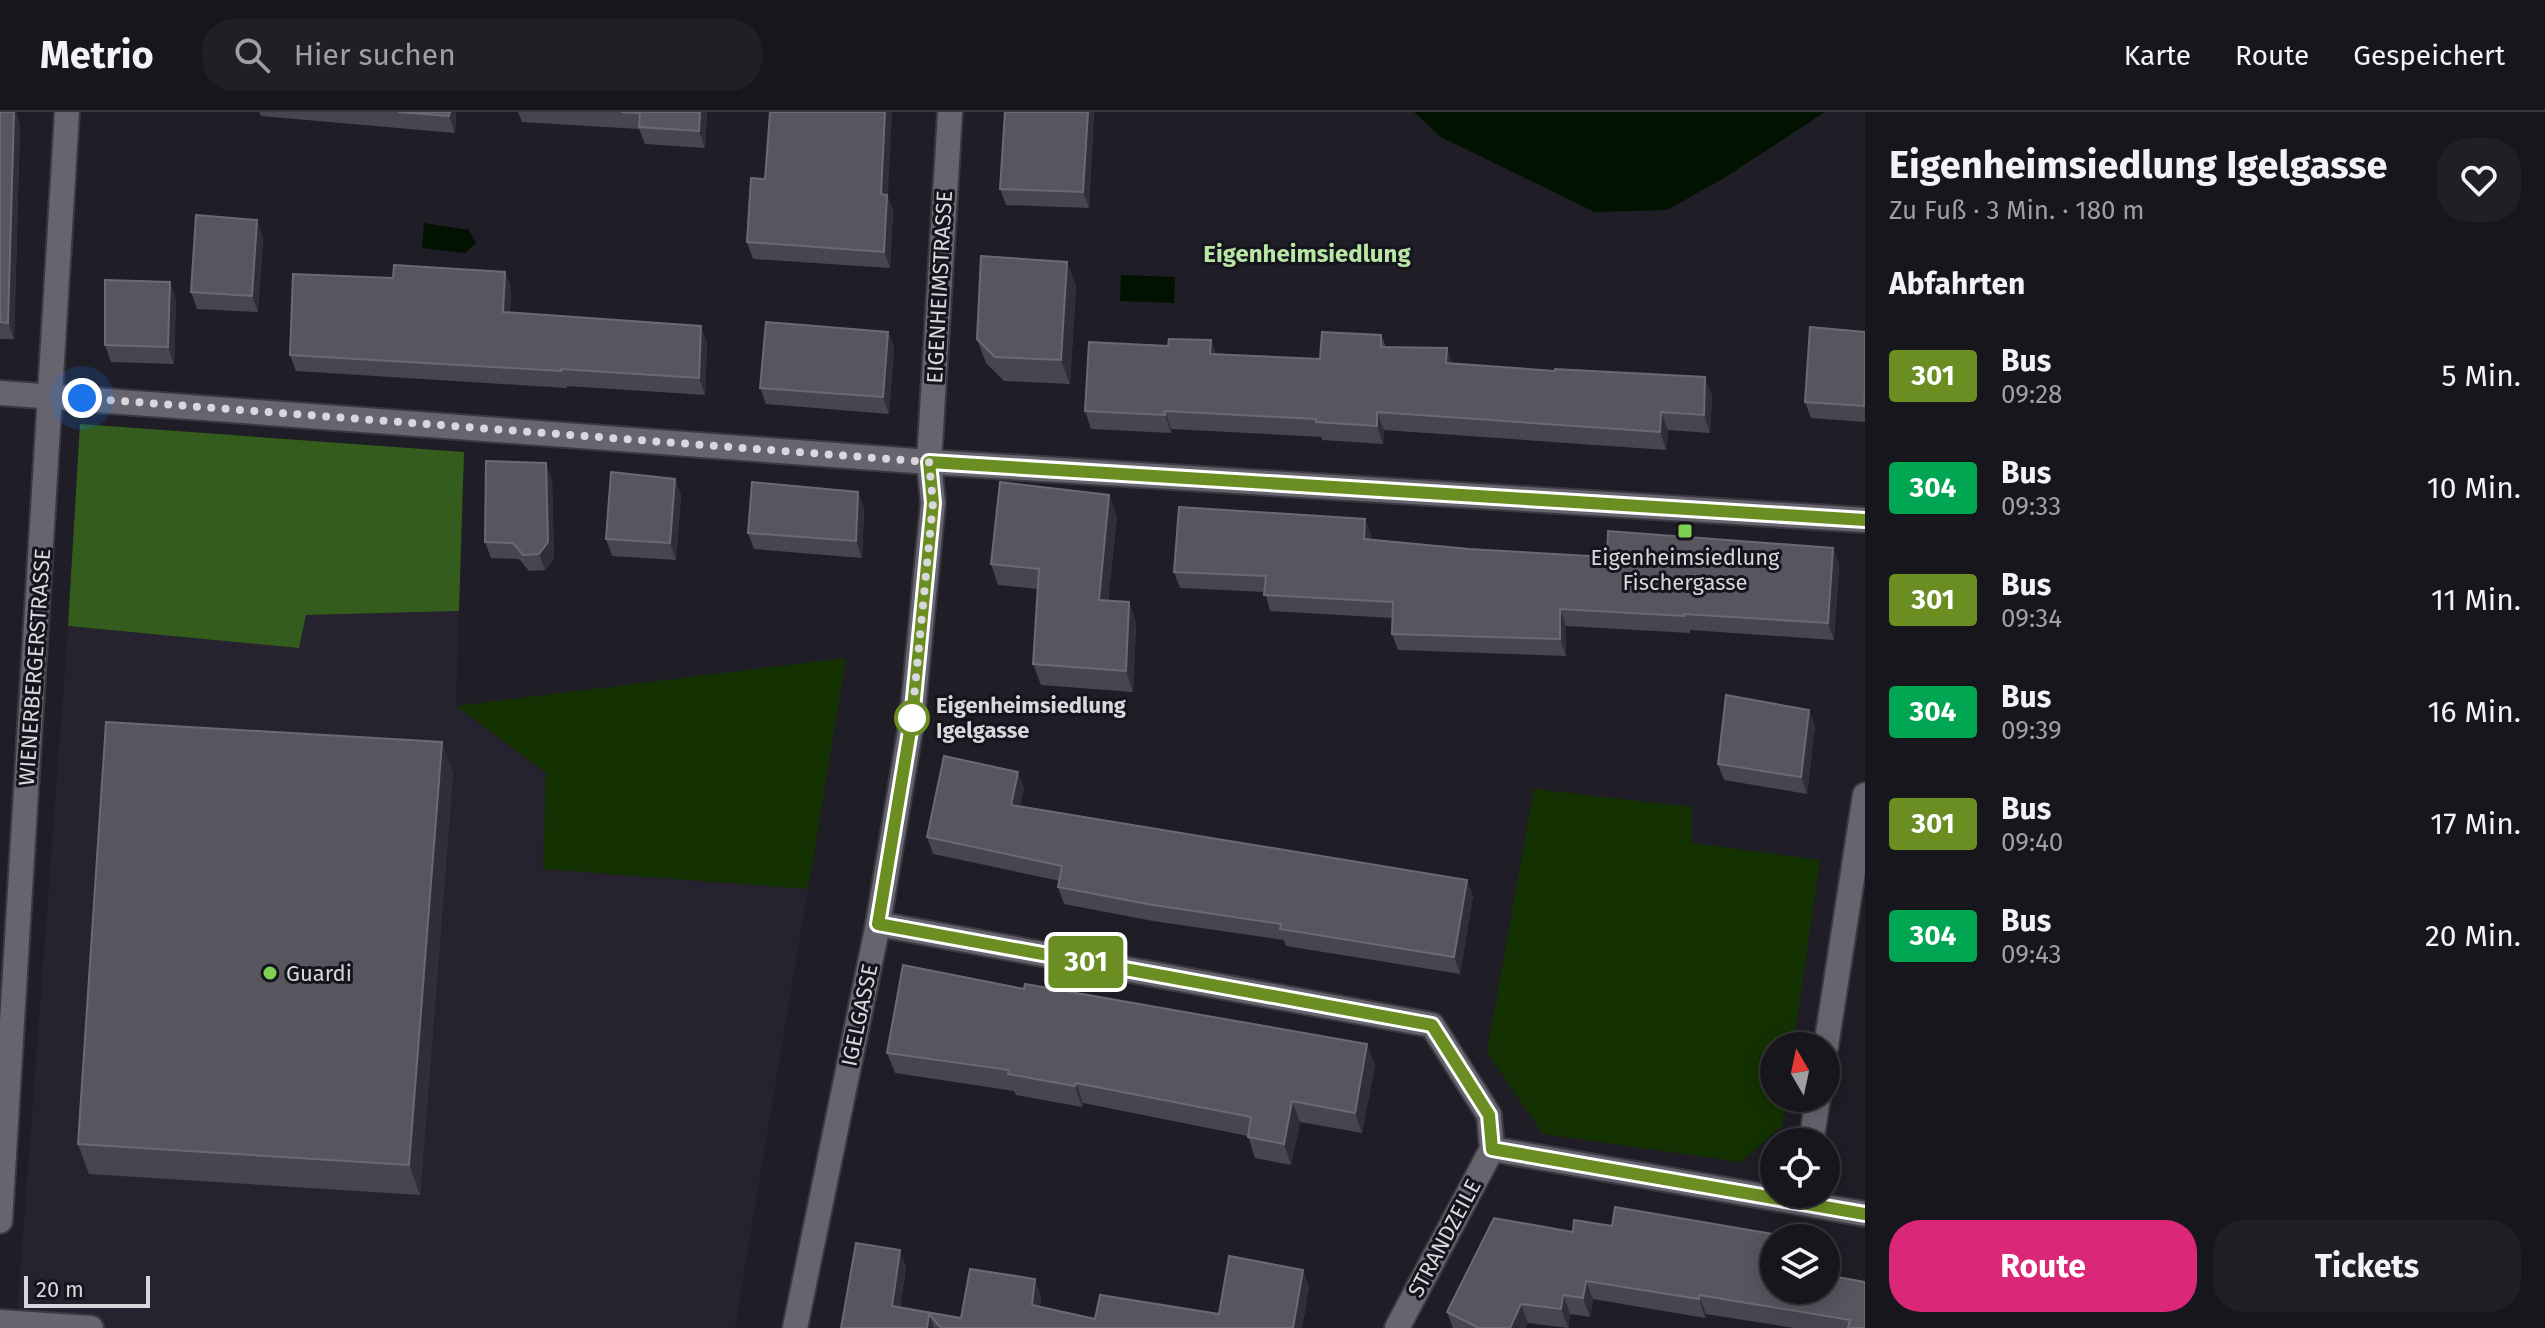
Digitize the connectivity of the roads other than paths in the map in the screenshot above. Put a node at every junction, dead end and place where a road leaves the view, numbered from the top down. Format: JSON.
{"nodes":[{"id":1,"x":67,"y":112,"type":"edge"},
{"id":2,"x":950,"y":112,"type":"edge"},
{"id":3,"x":0,"y":393,"type":"edge"},
{"id":4,"x":51,"y":396,"type":"junction"},
{"id":5,"x":929,"y":462,"type":"junction"},
{"id":6,"x":1865,"y":520,"type":"edge"},
{"id":7,"x":1865,"y":795,"type":"edge"},
{"id":8,"x":878,"y":924,"type":"junction"},
{"id":9,"x":1828,"y":1032,"type":"edge"},
{"id":10,"x":1492,"y":1149,"type":"junction"},
{"id":11,"x":1760,"y":1192,"type":"edge"},
{"id":12,"x":1840,"y":1208,"type":"edge"},
{"id":13,"x":1865,"y":1214,"type":"edge"},
{"id":14,"x":0,"y":1221,"type":"edge"},
{"id":15,"x":0,"y":1322,"type":"edge"},
{"id":16,"x":91,"y":1328,"type":"edge"},
{"id":17,"x":795,"y":1328,"type":"edge"},
{"id":18,"x":1397,"y":1328,"type":"edge"}],
"edges":[{"from":1,"to":4,"type":"street","name":"WIENERBERGERSTRASSE"},
{"from":2,"to":5,"type":"street","name":"EIGENHEIMSTRASSE"},
{"from":3,"to":4,"type":"street"},
{"from":4,"to":5,"type":"street"},
{"from":4,"to":14,"type":"street","name":"WIENERBERGERSTRASSE"},
{"from":5,"to":6,"type":"street"},
{"from":5,"to":8,"type":"street","name":"IGELGASSE"},
{"from":7,"to":9,"type":"street"},
{"from":8,"to":10,"type":"street"},
{"from":8,"to":17,"type":"street","name":"IGELGASSE"},
{"from":10,"to":11,"type":"street"},
{"from":10,"to":18,"type":"street","name":"STRANDZEILE"},
{"from":12,"to":13,"type":"street"},
{"from":15,"to":16,"type":"street"}]}
